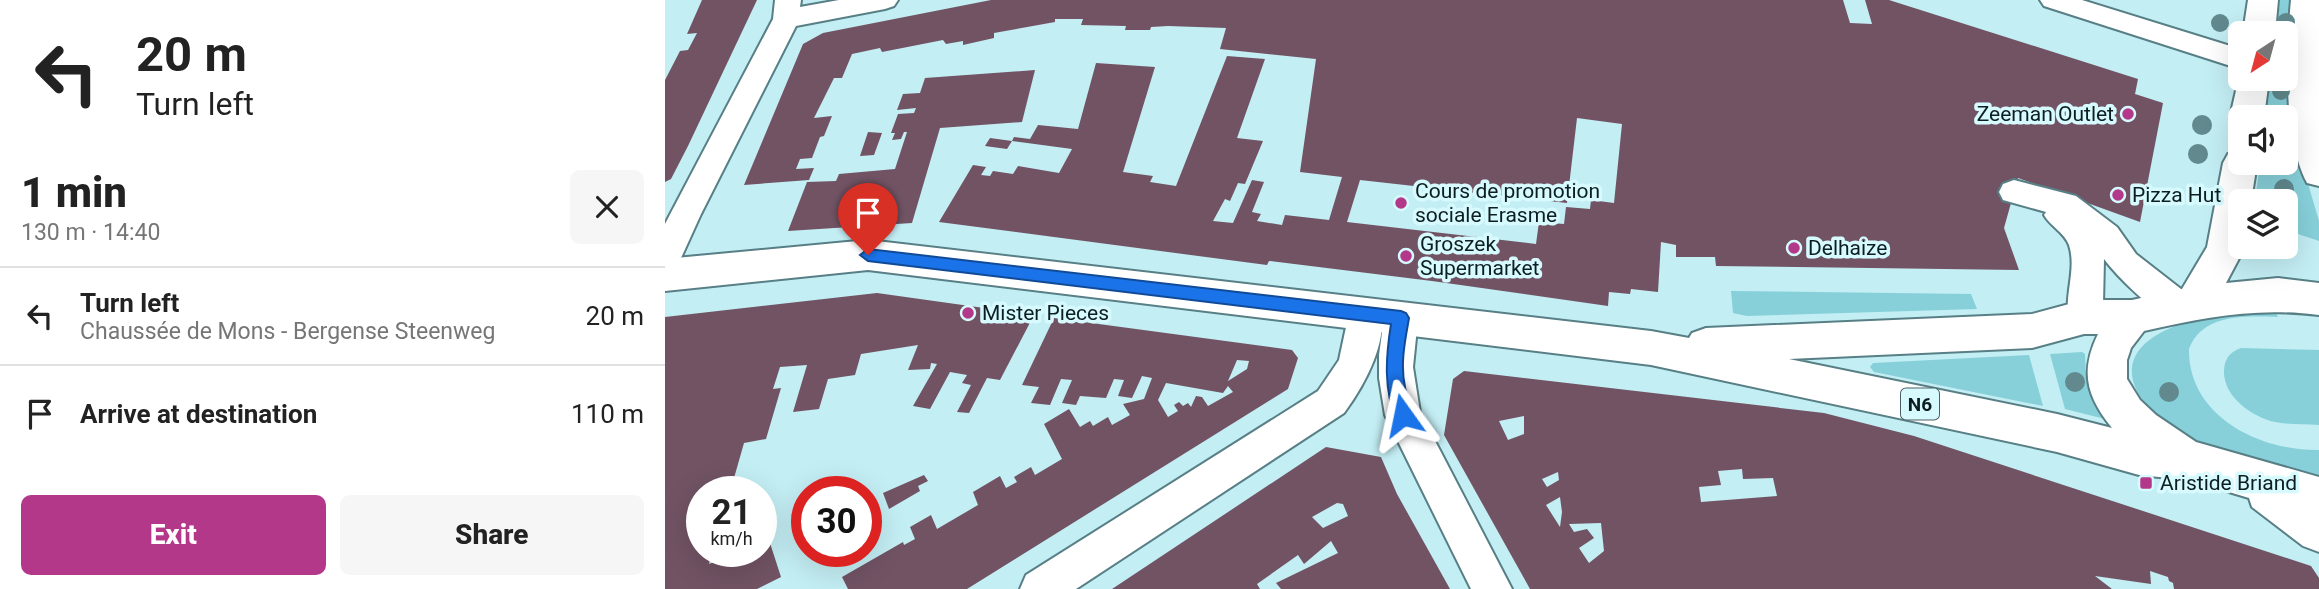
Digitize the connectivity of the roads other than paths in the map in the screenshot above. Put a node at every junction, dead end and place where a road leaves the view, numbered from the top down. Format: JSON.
{"nodes":[{"id":1,"x":885,"y":0,"type":"edge"},
{"id":2,"x":2053,"y":0,"type":"edge"},
{"id":3,"x":2263,"y":0,"type":"edge"},
{"id":4,"x":2306,"y":0,"type":"edge"},
{"id":5,"x":787,"y":10,"type":"edge"},
{"id":6,"x":2260,"y":21,"type":"edge"},
{"id":7,"x":2228,"y":55,"type":"edge"},
{"id":8,"x":2319,"y":173,"type":"edge"},
{"id":9,"x":2238,"y":175,"type":"edge"},
{"id":10,"x":675,"y":216,"type":"edge"},
{"id":11,"x":665,"y":260,"type":"edge"},
{"id":12,"x":665,"y":275,"type":"edge"},
{"id":13,"x":2319,"y":299,"type":"edge"},
{"id":14,"x":2186,"y":304,"type":"junction"},
{"id":15,"x":1383,"y":316,"type":"junction"},
{"id":16,"x":2084,"y":317,"type":"junction"},
{"id":17,"x":2133,"y":317,"type":"junction"},
{"id":18,"x":1651,"y":348,"type":"junction"},
{"id":19,"x":2189,"y":460,"type":"junction"},
{"id":20,"x":2249,"y":478,"type":"junction"},
{"id":21,"x":2319,"y":498,"type":"edge"},
{"id":22,"x":2319,"y":530,"type":"edge"},
{"id":23,"x":1040,"y":589,"type":"edge"},
{"id":24,"x":1492,"y":589,"type":"edge"}],
"edges":[{"from":1,"to":5,"type":"street"},
{"from":2,"to":7,"type":"street"},
{"from":3,"to":6,"type":"main road"},
{"from":4,"to":8,"type":"main road"},
{"from":5,"to":10,"type":"street"},
{"from":9,"to":14,"type":"main road"},
{"from":10,"to":11,"type":"street"},
{"from":12,"to":15,"type":"main road","number":"N6"},
{"from":13,"to":14,"type":"main road","number":"N6"},
{"from":14,"to":16,"type":"street"},
{"from":14,"to":17,"type":"main road","number":"N6"},
{"from":15,"to":18,"type":"main road","number":"N6"},
{"from":15,"to":23,"type":"street"},
{"from":15,"to":24,"type":"street"},
{"from":16,"to":17,"type":"main road","number":"N6"},
{"from":16,"to":18,"type":"main road","number":"N6"},
{"from":17,"to":19,"type":"main road","number":"N6"},
{"from":18,"to":19,"type":"main road","number":"N6"},
{"from":19,"to":20,"type":"main road","number":"N6"},
{"from":20,"to":21,"type":"main road","number":"N6"},
{"from":20,"to":22,"type":"main road"}]}
